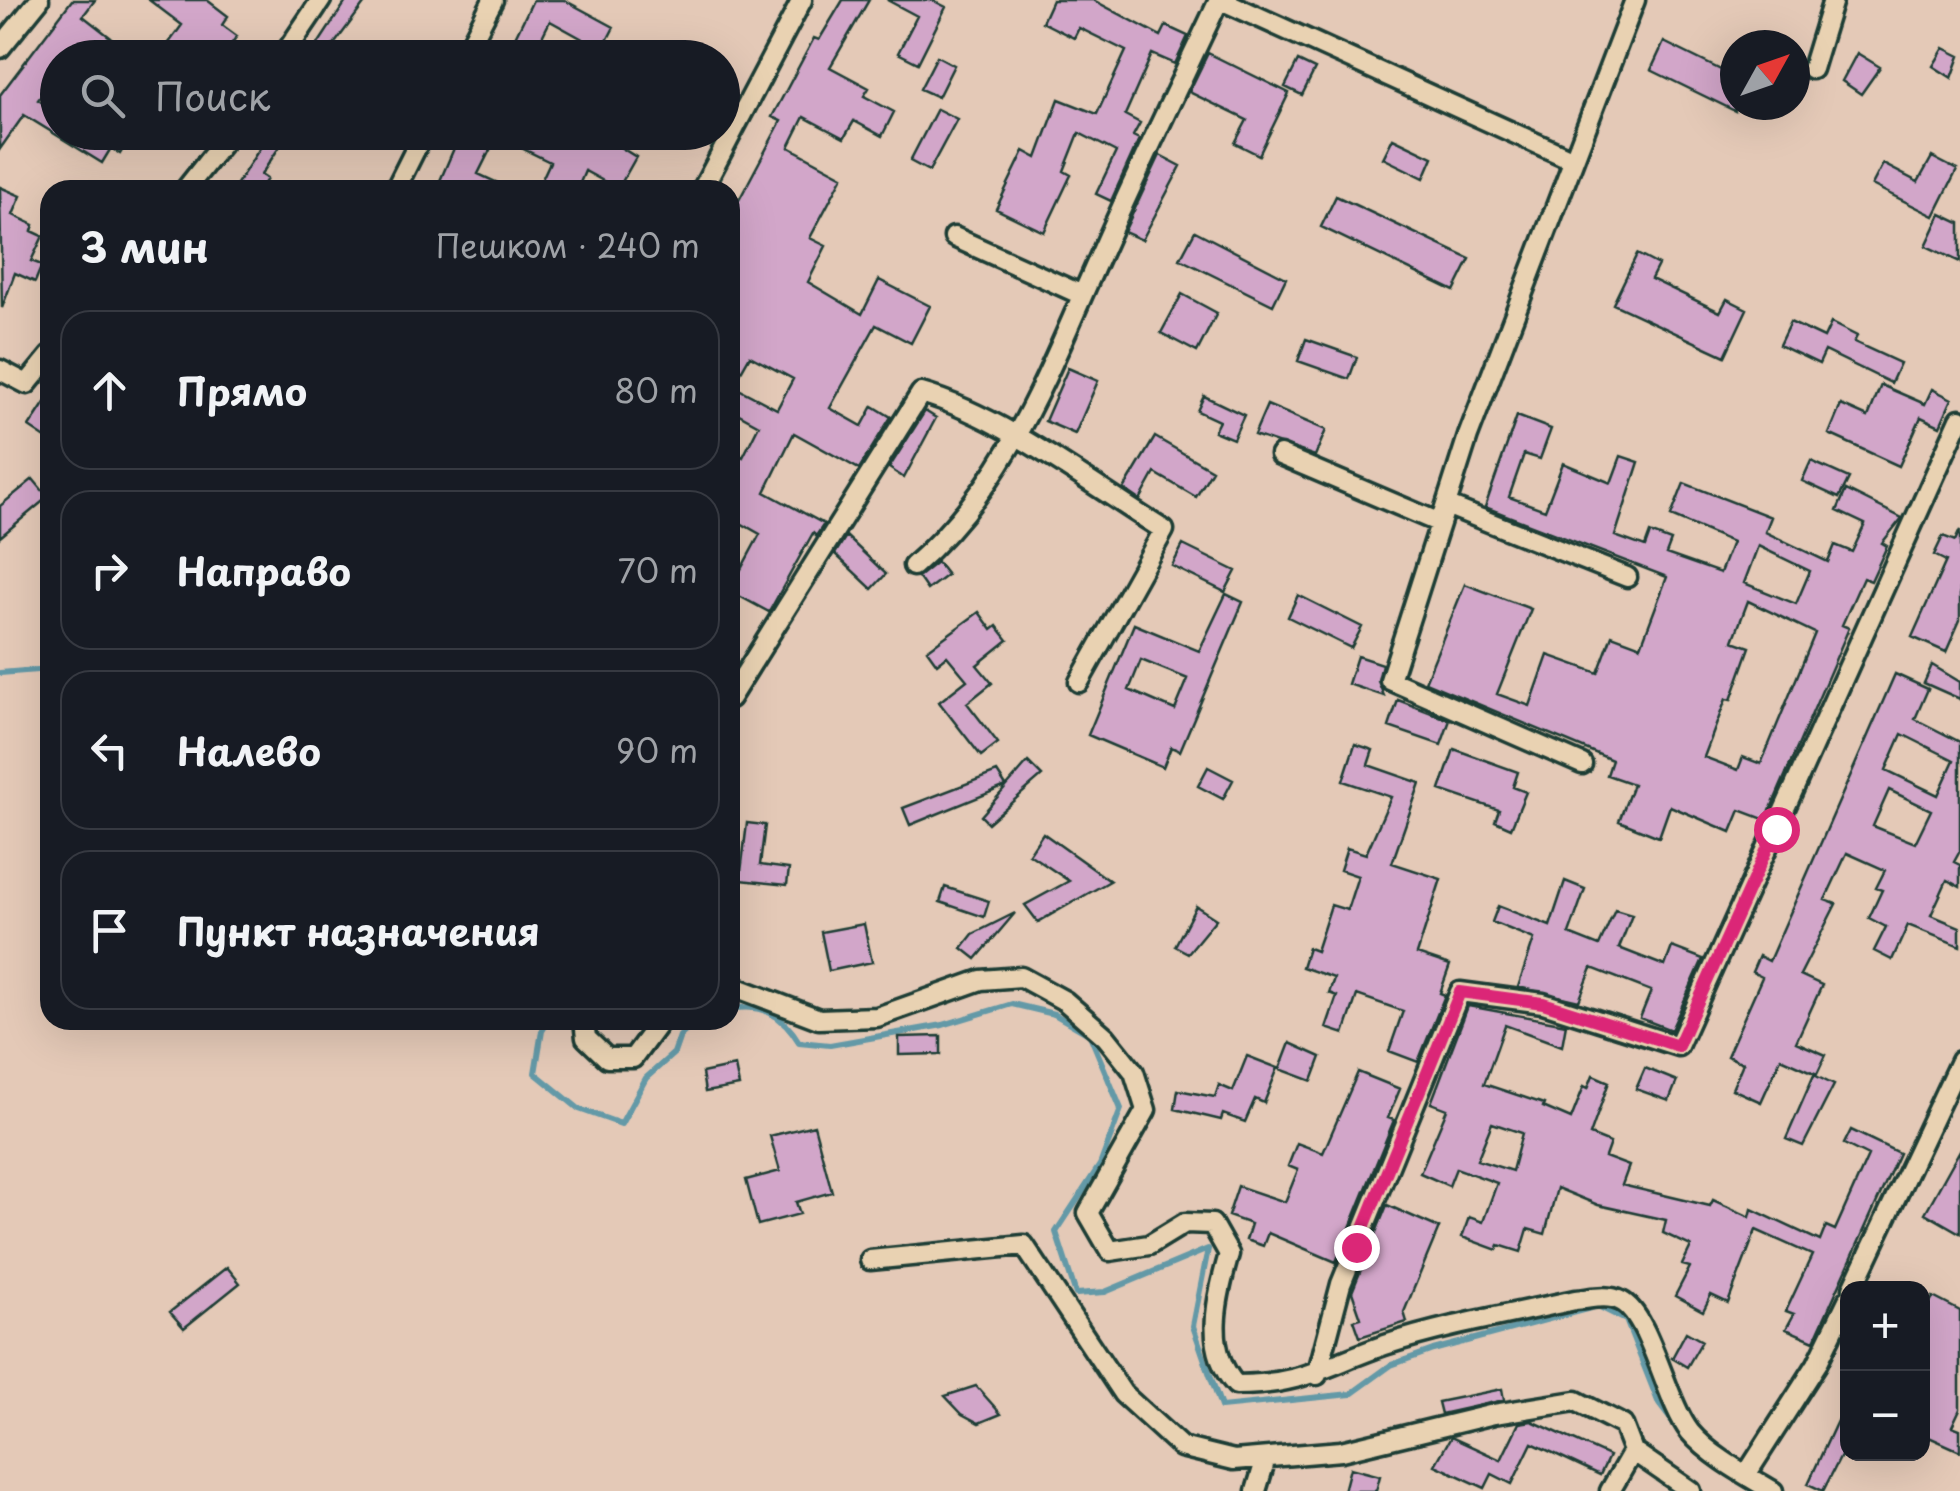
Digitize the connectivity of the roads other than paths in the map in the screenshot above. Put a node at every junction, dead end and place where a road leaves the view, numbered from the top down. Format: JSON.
{"nodes":[{"id":1,"x":39,"y":0,"type":"edge"},
{"id":2,"x":321,"y":0,"type":"edge"},
{"id":3,"x":493,"y":0,"type":"edge"},
{"id":4,"x":802,"y":0,"type":"edge"},
{"id":5,"x":1220,"y":0,"type":"edge"},
{"id":6,"x":1635,"y":0,"type":"edge"},
{"id":7,"x":1833,"y":0,"type":"edge"},
{"id":8,"x":294,"y":40,"type":"edge"},
{"id":9,"x":472,"y":40,"type":"edge"},
{"id":10,"x":0,"y":48,"type":"edge"},
{"id":11,"x":1812,"y":70,"type":"dead end"},
{"id":12,"x":740,"y":118,"type":"edge"},
{"id":13,"x":217,"y":150,"type":"edge"},
{"id":14,"x":415,"y":150,"type":"edge"},
{"id":15,"x":723,"y":150,"type":"edge"},
{"id":16,"x":1571,"y":159,"type":"junction"},
{"id":17,"x":193,"y":180,"type":"edge"},
{"id":18,"x":400,"y":180,"type":"edge"},
{"id":19,"x":707,"y":180,"type":"edge"},
{"id":20,"x":954,"y":238,"type":"dead end"},
{"id":21,"x":1082,"y":295,"type":"junction"},
{"id":22,"x":40,"y":369,"type":"edge"},
{"id":23,"x":0,"y":370,"type":"edge"},
{"id":24,"x":1960,"y":419,"type":"edge"},
{"id":25,"x":1016,"y":438,"type":"junction"},
{"id":26,"x":1280,"y":455,"type":"dead end"},
{"id":27,"x":1443,"y":514,"type":"junction"},
{"id":28,"x":913,"y":566,"type":"dead end"},
{"id":29,"x":1627,"y":577,"type":"dead end"},
{"id":30,"x":740,"y":682,"type":"edge"},
{"id":31,"x":1079,"y":682,"type":"dead end"},
{"id":32,"x":1582,"y":764,"type":"dead end"},
{"id":33,"x":740,"y":989,"type":"edge"},
{"id":34,"x":585,"y":1030,"type":"edge"},
{"id":35,"x":654,"y":1030,"type":"edge"},
{"id":36,"x":1960,"y":1061,"type":"edge"},
{"id":37,"x":870,"y":1260,"type":"dead end"},
{"id":38,"x":1856,"y":1281,"type":"edge"},
{"id":39,"x":1840,"y":1317,"type":"edge"},
{"id":40,"x":1317,"y":1374,"type":"junction"},
{"id":41,"x":1634,"y":1451,"type":"junction"},
{"id":42,"x":1266,"y":1458,"type":"junction"},
{"id":43,"x":1746,"y":1475,"type":"junction"},
{"id":44,"x":1256,"y":1491,"type":"edge"},
{"id":45,"x":1610,"y":1491,"type":"edge"},
{"id":46,"x":1692,"y":1491,"type":"edge"},
{"id":47,"x":1773,"y":1491,"type":"edge"}],
"edges":[{"from":1,"to":10,"type":"street"},
{"from":2,"to":8,"type":"street"},
{"from":3,"to":9,"type":"street"},
{"from":4,"to":12,"type":"street"},
{"from":5,"to":16,"type":"street"},
{"from":5,"to":21,"type":"street"},
{"from":6,"to":16,"type":"street"},
{"from":7,"to":11,"type":"street"},
{"from":13,"to":17,"type":"street"},
{"from":14,"to":18,"type":"street"},
{"from":15,"to":19,"type":"street"},
{"from":16,"to":27,"type":"street"},
{"from":20,"to":21,"type":"street"},
{"from":21,"to":25,"type":"street"},
{"from":22,"to":23,"type":"street"},
{"from":24,"to":40,"type":"street"},
{"from":25,"to":28,"type":"street"},
{"from":25,"to":30,"type":"street"},
{"from":25,"to":31,"type":"street"},
{"from":26,"to":27,"type":"street"},
{"from":27,"to":29,"type":"street"},
{"from":27,"to":32,"type":"street"},
{"from":33,"to":40,"type":"street"},
{"from":34,"to":35,"type":"street"},
{"from":36,"to":38,"type":"street"},
{"from":37,"to":42,"type":"street"},
{"from":39,"to":43,"type":"street"},
{"from":40,"to":43,"type":"street"},
{"from":41,"to":42,"type":"street"},
{"from":41,"to":45,"type":"street"},
{"from":41,"to":46,"type":"street"},
{"from":42,"to":44,"type":"street"},
{"from":43,"to":47,"type":"street"}]}
